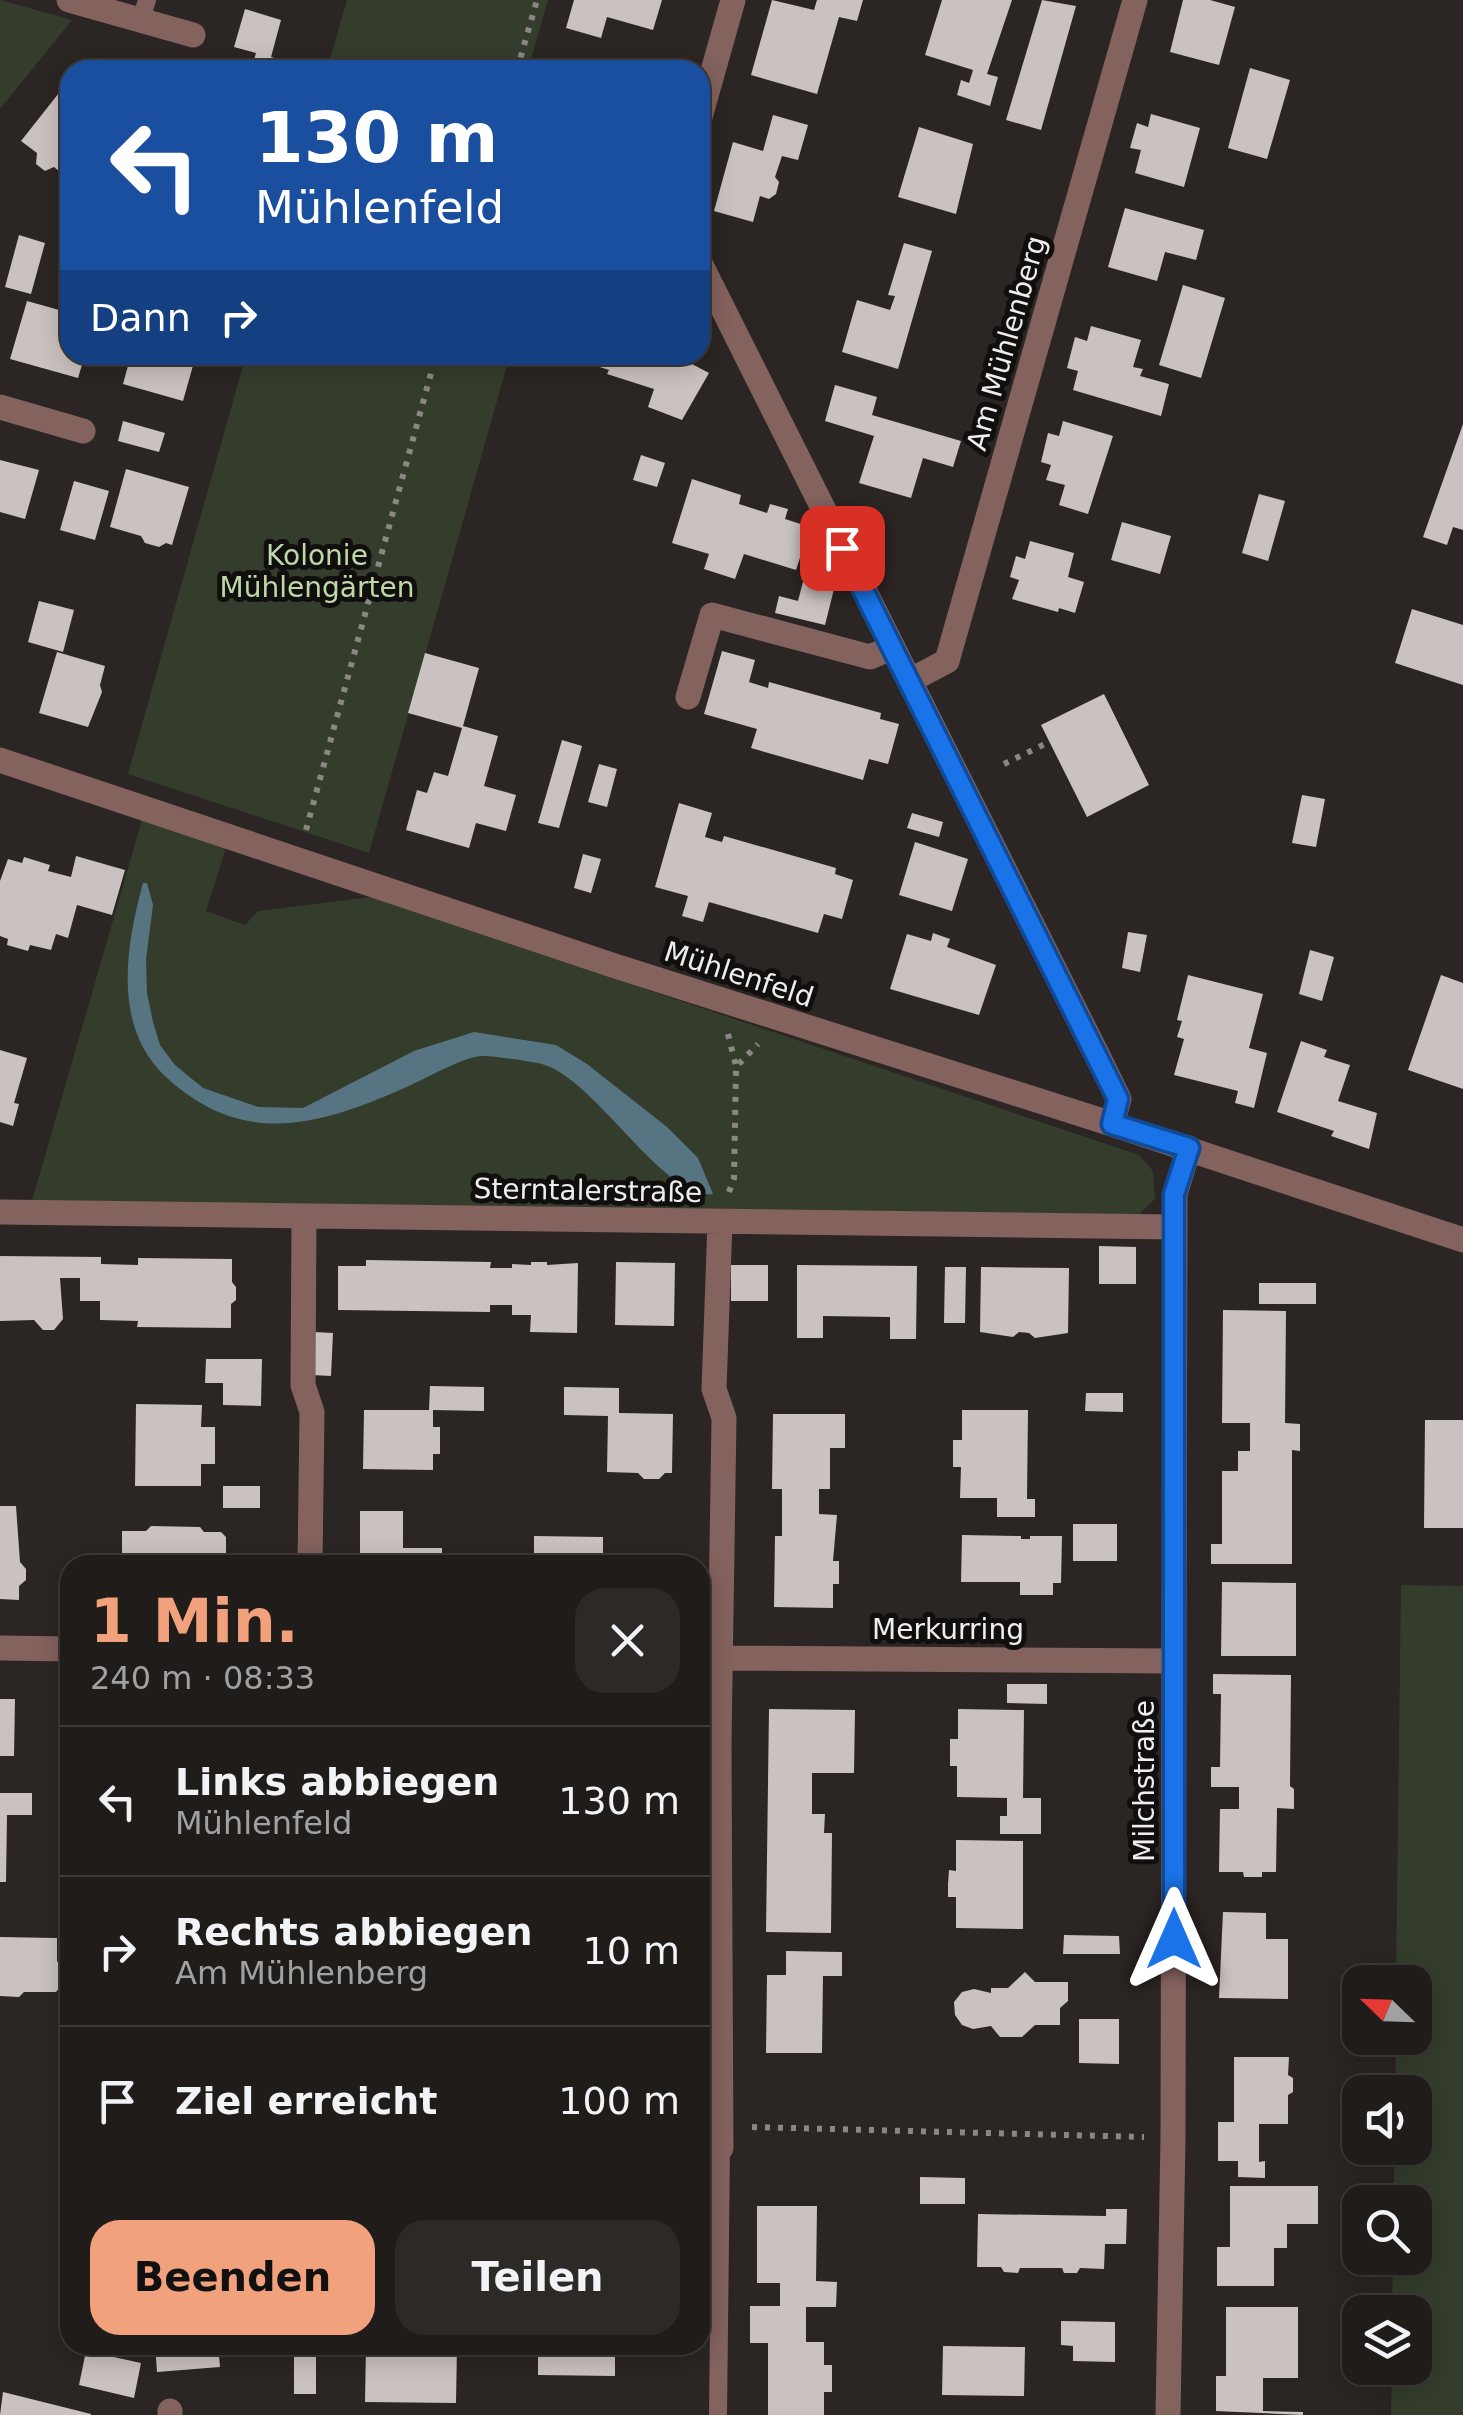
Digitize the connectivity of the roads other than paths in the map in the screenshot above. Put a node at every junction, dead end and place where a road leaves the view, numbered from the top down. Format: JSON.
{"nodes":[{"id":1,"x":70,"y":0,"type":"edge"},
{"id":2,"x":733,"y":0,"type":"edge"},
{"id":3,"x":1135,"y":0,"type":"edge"},
{"id":4,"x":144,"y":10,"type":"edge"},
{"id":5,"x":193,"y":35,"type":"dead end"},
{"id":6,"x":710,"y":82,"type":"edge"},
{"id":7,"x":710,"y":283,"type":"edge"},
{"id":8,"x":0,"y":407,"type":"edge"},
{"id":9,"x":83,"y":431,"type":"dead end"},
{"id":10,"x":893,"y":647,"type":"junction"},
{"id":11,"x":909,"y":680,"type":"junction"},
{"id":12,"x":688,"y":697,"type":"dead end"},
{"id":13,"x":0,"y":760,"type":"edge"},
{"id":14,"x":1112,"y":1124,"type":"junction"},
{"id":15,"x":1189,"y":1148,"type":"junction"},
{"id":16,"x":0,"y":1212,"type":"edge"},
{"id":17,"x":304,"y":1216,"type":"junction"},
{"id":18,"x":720,"y":1222,"type":"junction"},
{"id":19,"x":1175,"y":1227,"type":"junction"},
{"id":20,"x":1463,"y":1240,"type":"edge"},
{"id":21,"x":310,"y":1555,"type":"edge"},
{"id":22,"x":0,"y":1648,"type":"edge"},
{"id":23,"x":60,"y":1649,"type":"edge"},
{"id":24,"x":720,"y":1658,"type":"junction"},
{"id":25,"x":1174,"y":1660,"type":"junction"},
{"id":26,"x":710,"y":1736,"type":"edge"},
{"id":27,"x":710,"y":1823,"type":"edge"},
{"id":28,"x":714,"y":2141,"type":"edge"},
{"id":29,"x":718,"y":2415,"type":"edge"},
{"id":30,"x":1168,"y":2415,"type":"edge"}],
"edges":[{"from":1,"to":4,"type":"street"},
{"from":2,"to":6,"type":"street"},
{"from":3,"to":11,"type":"street","name":"Am Mühlenberg"},
{"from":4,"to":5,"type":"street"},
{"from":7,"to":10,"type":"street"},
{"from":8,"to":9,"type":"street"},
{"from":10,"to":11,"type":"street"},
{"from":10,"to":12,"type":"street"},
{"from":11,"to":14,"type":"street"},
{"from":13,"to":14,"type":"street","name":"Mühlenfeld"},
{"from":14,"to":15,"type":"street","name":"Mühlenfeld"},
{"from":15,"to":19,"type":"street","name":"Milchstraße"},
{"from":15,"to":20,"type":"street","name":"Mühlenfeld"},
{"from":16,"to":17,"type":"street","name":"Sterntalerstraße"},
{"from":17,"to":18,"type":"street","name":"Sterntalerstraße"},
{"from":17,"to":21,"type":"street"},
{"from":18,"to":19,"type":"street","name":"Sterntalerstraße"},
{"from":18,"to":24,"type":"street"},
{"from":19,"to":25,"type":"street","name":"Milchstraße"},
{"from":22,"to":23,"type":"street"},
{"from":24,"to":25,"type":"street","name":"Merkurring"},
{"from":24,"to":26,"type":"street"},
{"from":25,"to":30,"type":"street","name":"Milchstraße"},
{"from":27,"to":28,"type":"street"},
{"from":28,"to":29,"type":"lane"}]}
